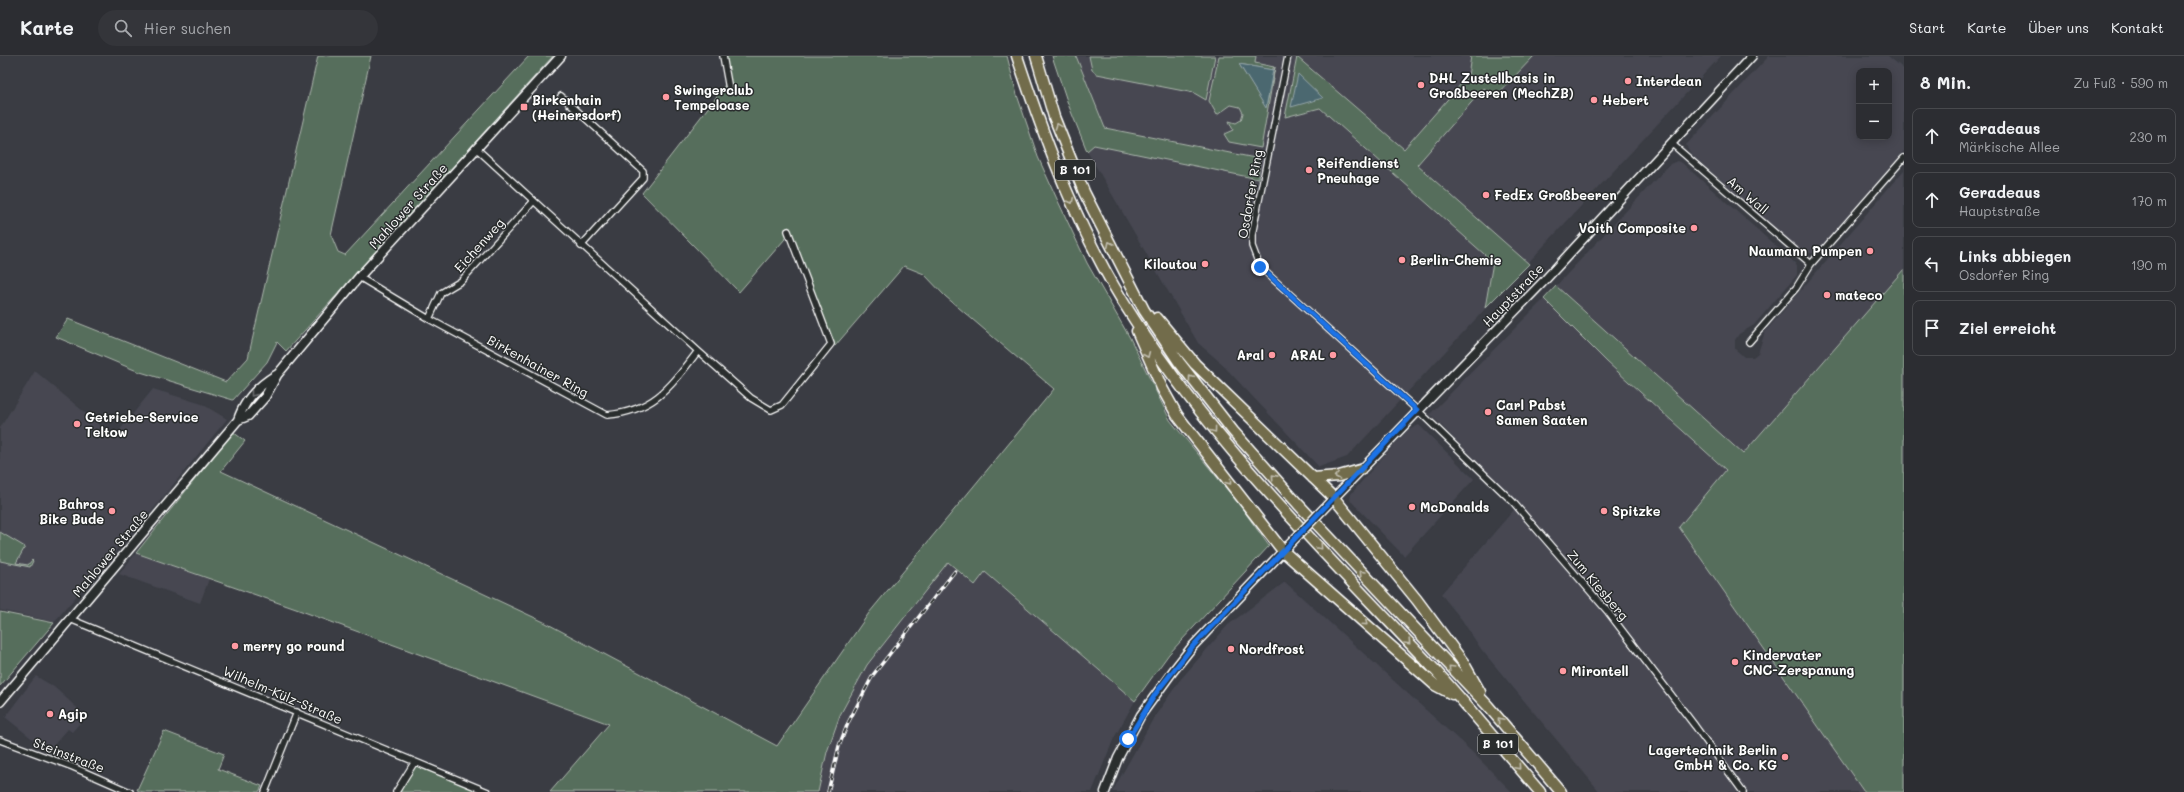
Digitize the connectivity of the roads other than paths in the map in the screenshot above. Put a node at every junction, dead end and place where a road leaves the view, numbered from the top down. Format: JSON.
{"nodes":[{"id":1,"x":561,"y":56,"type":"edge"},
{"id":2,"x":723,"y":56,"type":"edge"},
{"id":3,"x":1017,"y":56,"type":"edge"},
{"id":4,"x":1036,"y":56,"type":"edge"},
{"id":5,"x":1288,"y":56,"type":"edge"},
{"id":6,"x":1752,"y":56,"type":"edge"},
{"id":7,"x":729,"y":89,"type":"dead end"},
{"id":8,"x":561,"y":96,"type":"dead end"},
{"id":9,"x":1671,"y":143,"type":"junction"},
{"id":10,"x":477,"y":149,"type":"junction"},
{"id":11,"x":1904,"y":158,"type":"edge"},
{"id":12,"x":533,"y":202,"type":"junction"},
{"id":13,"x":788,"y":231,"type":"dead end"},
{"id":14,"x":581,"y":246,"type":"junction"},
{"id":15,"x":1810,"y":264,"type":"junction"},
{"id":16,"x":359,"y":277,"type":"junction"},
{"id":17,"x":1127,"y":279,"type":"junction"},
{"id":18,"x":429,"y":319,"type":"junction"},
{"id":19,"x":1134,"y":319,"type":"junction"},
{"id":20,"x":1749,"y":342,"type":"dead end"},
{"id":21,"x":698,"y":351,"type":"junction"},
{"id":22,"x":1417,"y":410,"type":"junction"},
{"id":23,"x":1360,"y":470,"type":"junction"},
{"id":24,"x":1313,"y":478,"type":"junction"},
{"id":25,"x":1332,"y":500,"type":"junction"},
{"id":26,"x":1285,"y":549,"type":"junction"},
{"id":27,"x":70,"y":619,"type":"junction"},
{"id":28,"x":1456,"y":695,"type":"junction"},
{"id":29,"x":0,"y":702,"type":"edge"},
{"id":30,"x":1488,"y":706,"type":"junction"},
{"id":31,"x":297,"y":712,"type":"junction"},
{"id":32,"x":0,"y":740,"type":"edge"},
{"id":33,"x":414,"y":763,"type":"junction"},
{"id":34,"x":130,"y":792,"type":"edge"},
{"id":35,"x":264,"y":792,"type":"edge"},
{"id":36,"x":396,"y":792,"type":"edge"},
{"id":37,"x":488,"y":792,"type":"edge"},
{"id":38,"x":1105,"y":792,"type":"edge"},
{"id":39,"x":1540,"y":792,"type":"edge"},
{"id":40,"x":1562,"y":792,"type":"edge"},
{"id":41,"x":1743,"y":792,"type":"edge"}],
"edges":[{"from":1,"to":10,"type":"street","name":"Mahlower Straße"},
{"from":2,"to":7,"type":"street"},
{"from":3,"to":19,"type":"highway","number":"B 101","one_way":true},
{"from":17,"to":4,"type":"highway","number":"B 101","one_way":true},
{"from":5,"to":22,"type":"street","name":"Osdorfer Ring"},
{"from":6,"to":9,"type":"street","name":"Hauptstraße"},
{"from":8,"to":14,"type":"street"},
{"from":9,"to":15,"type":"street","name":"Am Wall"},
{"from":9,"to":22,"type":"street","name":"Hauptstraße"},
{"from":10,"to":12,"type":"street"},
{"from":10,"to":16,"type":"street","name":"Mahlower Straße"},
{"from":11,"to":15,"type":"street"},
{"from":12,"to":14,"type":"street"},
{"from":12,"to":18,"type":"street","name":"Eichenweg"},
{"from":13,"to":21,"type":"street"},
{"from":14,"to":21,"type":"street"},
{"from":15,"to":20,"type":"street"},
{"from":16,"to":18,"type":"street","name":"Birkenhainer Ring"},
{"from":16,"to":27,"type":"street","name":"Mahlower Straße"},
{"from":17,"to":24,"type":"highway"},
{"from":30,"to":17,"type":"highway","number":"B 101","one_way":true},
{"from":18,"to":21,"type":"street","name":"Birkenhainer Ring"},
{"from":19,"to":26,"type":"highway","one_way":true},
{"from":19,"to":28,"type":"highway","number":"B 101","one_way":true},
{"from":22,"to":23,"type":"street","name":"Hauptstraße"},
{"from":22,"to":41,"type":"street","name":"Zum Kiesberg"},
{"from":23,"to":24,"type":"highway","one_way":true},
{"from":23,"to":25,"type":"street","name":"Hauptstraße"},
{"from":24,"to":25,"type":"highway"},
{"from":25,"to":26,"type":"street","name":"Hauptstraße","bridge":true},
{"from":25,"to":30,"type":"highway"},
{"from":26,"to":28,"type":"highway","one_way":true},
{"from":26,"to":38,"type":"street","name":"Hauptstraße"},
{"from":27,"to":29,"type":"street","name":"Mahlower Straße"},
{"from":27,"to":31,"type":"street","name":"Wilhelm-Külz-Straße"},
{"from":28,"to":39,"type":"highway","number":"B 101","one_way":true},
{"from":40,"to":30,"type":"highway","number":"B 101","one_way":true},
{"from":31,"to":33,"type":"street","name":"Wilhelm-Külz-Straße"},
{"from":31,"to":35,"type":"street"},
{"from":32,"to":34,"type":"street","name":"Steinstraße"},
{"from":33,"to":36,"type":"street"},
{"from":33,"to":37,"type":"street","name":"Wilhelm-Külz-Straße"}]}
